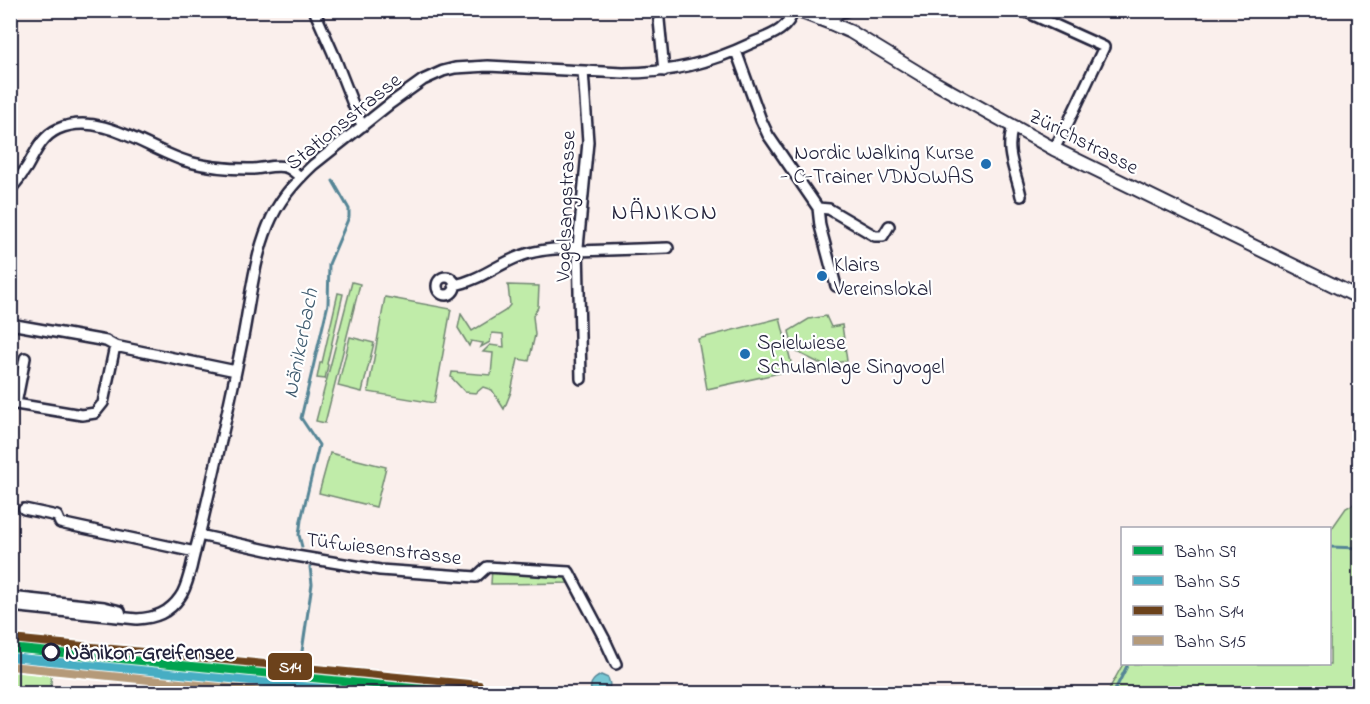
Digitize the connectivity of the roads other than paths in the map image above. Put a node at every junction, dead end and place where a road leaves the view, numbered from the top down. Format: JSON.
{"nodes":[{"id":1,"x":314,"y":10,"type":"edge"},
{"id":2,"x":658,"y":10,"type":"edge"},
{"id":3,"x":795,"y":10,"type":"edge"},
{"id":4,"x":848,"y":10,"type":"edge"},
{"id":5,"x":1022,"y":10,"type":"edge"},
{"id":6,"x":828,"y":22,"type":"junction"},
{"id":7,"x":736,"y":51,"type":"junction"},
{"id":8,"x":583,"y":71,"type":"junction"},
{"id":9,"x":664,"y":71,"type":"junction"},
{"id":10,"x":363,"y":126,"type":"junction"},
{"id":11,"x":1013,"y":127,"type":"junction"},
{"id":12,"x":1054,"y":149,"type":"junction"},
{"id":13,"x":300,"y":177,"type":"junction"},
{"id":14,"x":10,"y":190,"type":"edge"},
{"id":15,"x":1021,"y":196,"type":"dead end"},
{"id":16,"x":818,"y":208,"type":"junction"},
{"id":17,"x":889,"y":226,"type":"dead end"},
{"id":18,"x":668,"y":248,"type":"dead end"},
{"id":19,"x":578,"y":249,"type":"junction"},
{"id":20,"x":454,"y":285,"type":"dead end"},
{"id":21,"x":836,"y":286,"type":"dead end"},
{"id":22,"x":1359,"y":298,"type":"edge"},
{"id":23,"x":10,"y":324,"type":"edge"},
{"id":24,"x":115,"y":346,"type":"junction"},
{"id":25,"x":25,"y":358,"type":"dead end"},
{"id":26,"x":236,"y":371,"type":"junction"},
{"id":27,"x":581,"y":379,"type":"dead end"},
{"id":28,"x":14,"y":403,"type":"edge"},
{"id":29,"x":24,"y":509,"type":"dead end"},
{"id":30,"x":199,"y":535,"type":"junction"},
{"id":31,"x":195,"y":552,"type":"junction"},
{"id":32,"x":10,"y":597,"type":"edge"},
{"id":33,"x":10,"y":606,"type":"edge"},
{"id":34,"x":122,"y":618,"type":"junction"},
{"id":35,"x":616,"y":664,"type":"dead end"}],
"edges":[{"from":1,"to":10,"type":"street"},
{"from":2,"to":9,"type":"street"},
{"from":3,"to":6,"type":"main road","name":"Zürichstrasse"},
{"from":3,"to":7,"type":"street","name":"Stationsstrasse"},
{"from":4,"to":6,"type":"street"},
{"from":5,"to":12,"type":"street"},
{"from":6,"to":11,"type":"main road","name":"Zürichstrasse"},
{"from":7,"to":9,"type":"street","name":"Stationsstrasse"},
{"from":7,"to":16,"type":"street"},
{"from":8,"to":9,"type":"street","name":"Stationsstrasse"},
{"from":8,"to":10,"type":"street","name":"Stationsstrasse"},
{"from":8,"to":19,"type":"street","name":"Vogelsangstrasse"},
{"from":10,"to":13,"type":"street","name":"Stationsstrasse"},
{"from":11,"to":12,"type":"main road","name":"Zürichstrasse"},
{"from":11,"to":15,"type":"street"},
{"from":12,"to":22,"type":"main road","name":"Zürichstrasse"},
{"from":13,"to":14,"type":"street"},
{"from":13,"to":26,"type":"street","name":"Stationsstrasse"},
{"from":16,"to":17,"type":"street"},
{"from":16,"to":21,"type":"street"},
{"from":18,"to":19,"type":"street"},
{"from":19,"to":20,"type":"street"},
{"from":19,"to":27,"type":"street","name":"Vogelsangstrasse"},
{"from":23,"to":24,"type":"street"},
{"from":24,"to":26,"type":"street"},
{"from":24,"to":28,"type":"street"},
{"from":25,"to":28,"type":"street"},
{"from":26,"to":30,"type":"street","name":"Stationsstrasse"},
{"from":29,"to":31,"type":"street"},
{"from":30,"to":31,"type":"street","name":"Stationsstrasse"},
{"from":30,"to":35,"type":"street","name":"Tüfwiesenstrasse"},
{"from":31,"to":34,"type":"street","name":"Stationsstrasse"},
{"from":32,"to":34,"type":"street"},
{"from":33,"to":34,"type":"street"}]}
